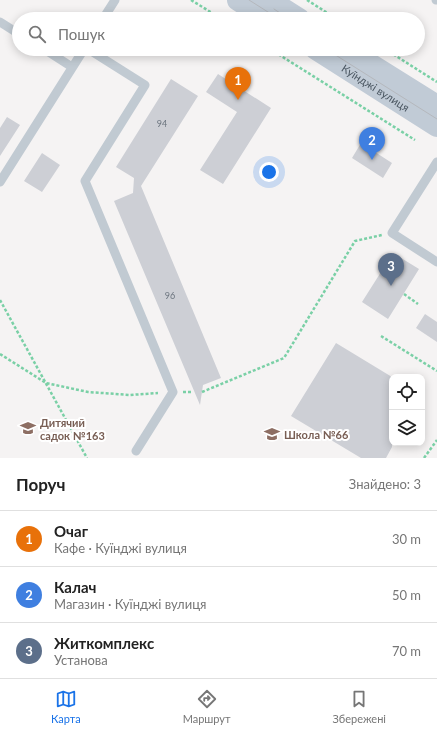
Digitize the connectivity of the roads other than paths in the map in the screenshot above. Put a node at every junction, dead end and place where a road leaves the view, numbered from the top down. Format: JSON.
{"nodes":[{"id":1,"x":115,"y":0,"type":"edge"},
{"id":2,"x":238,"y":0,"type":"edge"},
{"id":3,"x":268,"y":0,"type":"edge"},
{"id":4,"x":107,"y":12,"type":"edge"},
{"id":5,"x":257,"y":12,"type":"edge"},
{"id":6,"x":288,"y":12,"type":"edge"},
{"id":7,"x":0,"y":22,"type":"edge"},
{"id":8,"x":12,"y":30,"type":"edge"},
{"id":9,"x":55,"y":56,"type":"edge"},
{"id":10,"x":79,"y":56,"type":"edge"},
{"id":11,"x":99,"y":56,"type":"edge"},
{"id":12,"x":327,"y":56,"type":"edge"},
{"id":13,"x":357,"y":56,"type":"edge"},
{"id":14,"x":72,"y":67,"type":"junction"},
{"id":15,"x":437,"y":106,"type":"edge"},
{"id":16,"x":437,"y":126,"type":"edge"},
{"id":17,"x":437,"y":162,"type":"edge"},
{"id":18,"x":0,"y":182,"type":"edge"},
{"id":19,"x":437,"y":262,"type":"edge"},
{"id":20,"x":136,"y":451,"type":"dead end"}],
"edges":[{"from":1,"to":4,"type":"lane"},
{"from":2,"to":5,"type":"main road"},
{"from":3,"to":6,"type":"main road"},
{"from":7,"to":8,"type":"lane"},
{"from":9,"to":14,"type":"lane"},
{"from":10,"to":14,"type":"lane"},
{"from":11,"to":20,"type":"lane"},
{"from":12,"to":16,"type":"main road","name":"Куїнджі вулиця"},
{"from":13,"to":15,"type":"main road","name":"Куїнджі вулиця"},
{"from":14,"to":18,"type":"lane"},
{"from":17,"to":19,"type":"lane"}]}
